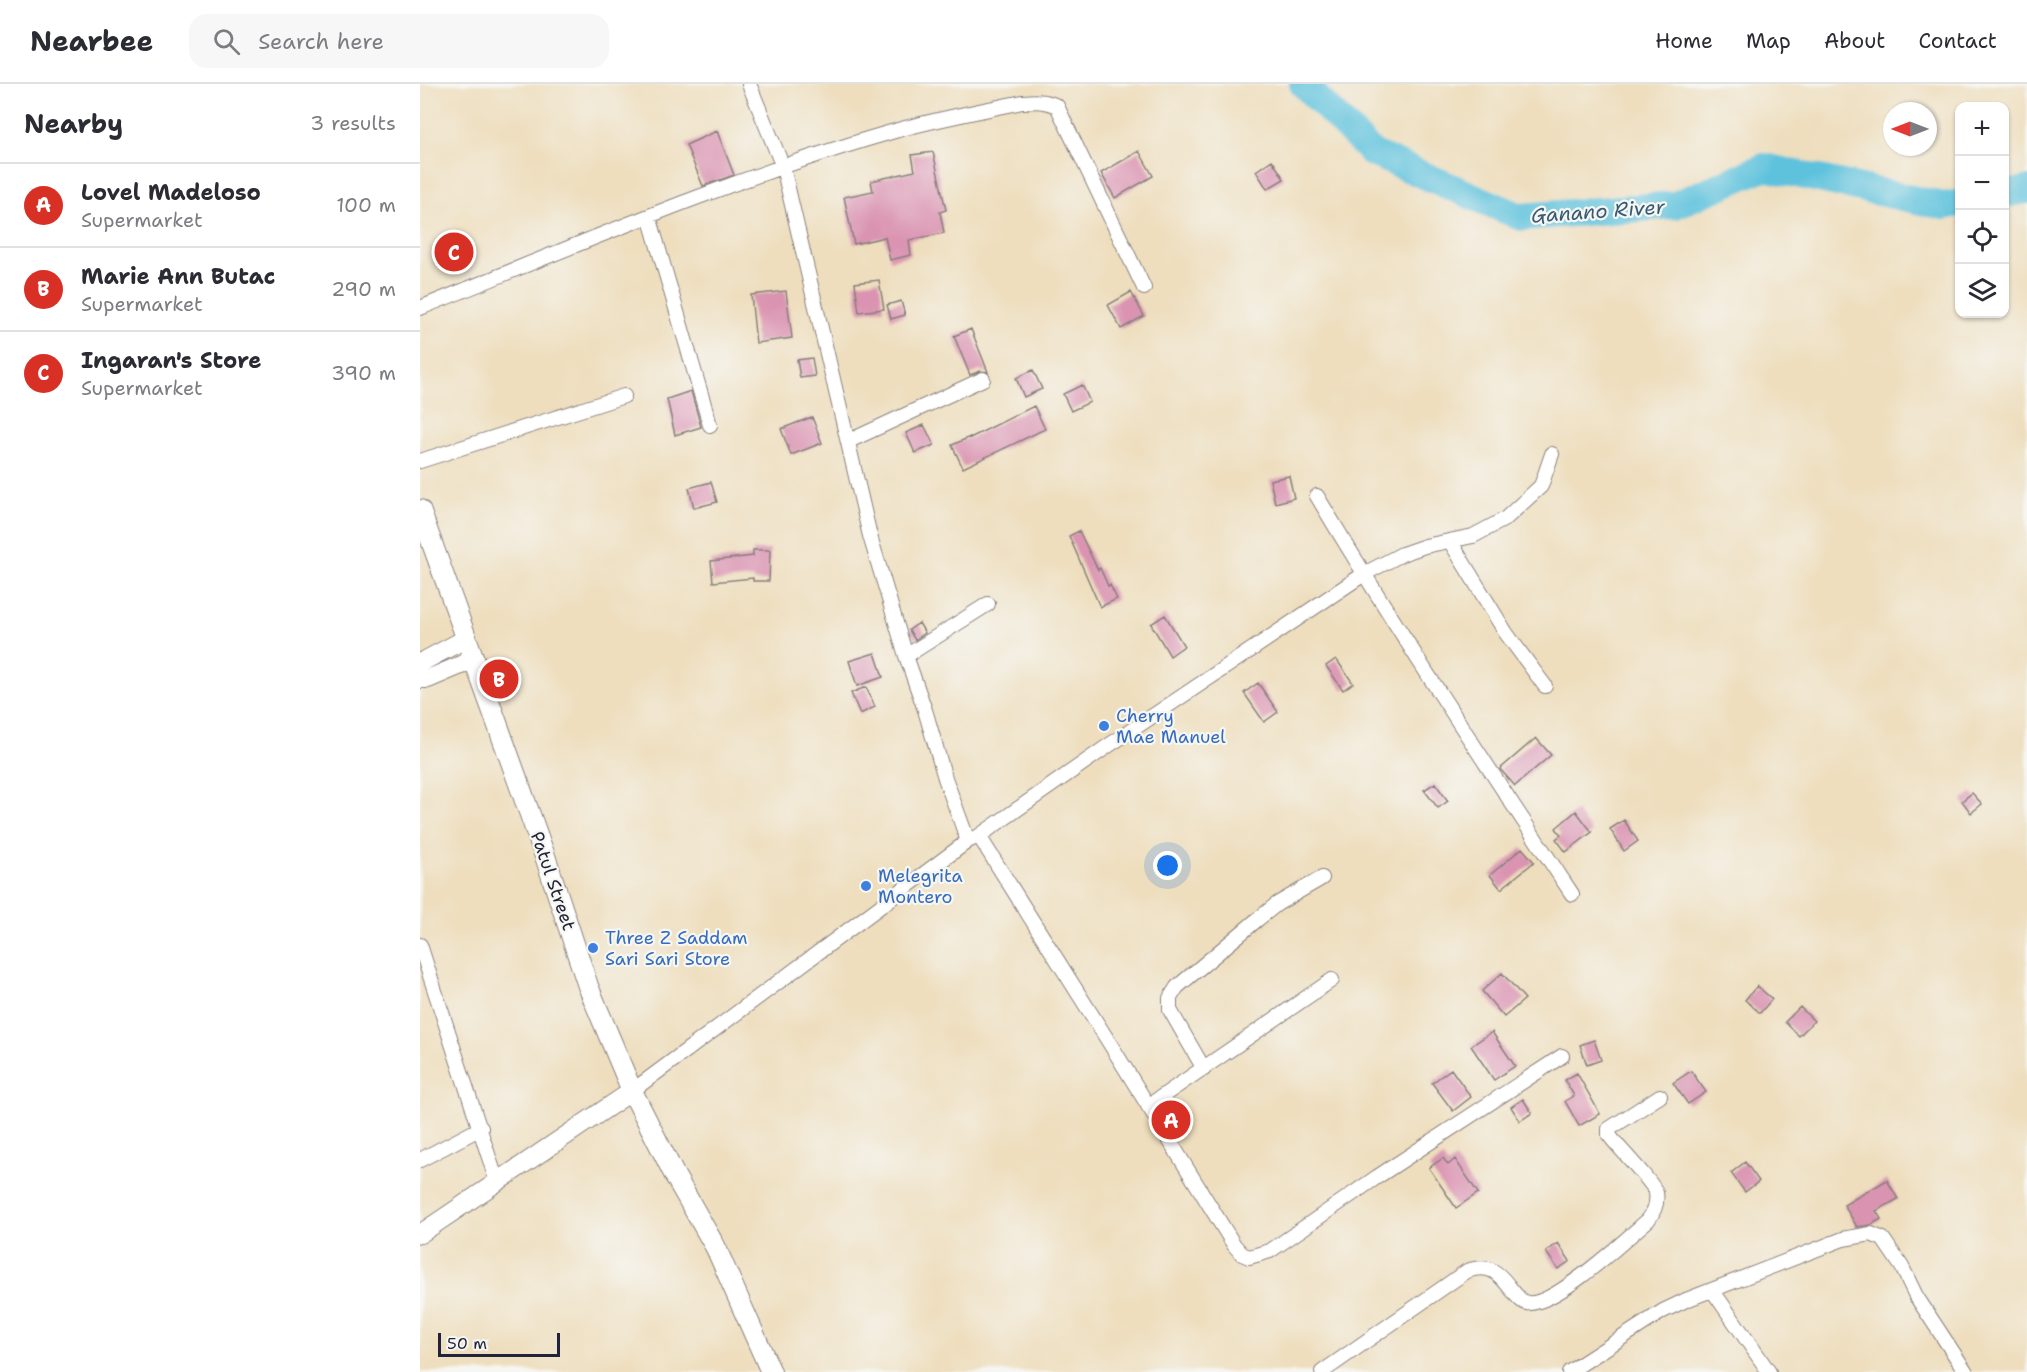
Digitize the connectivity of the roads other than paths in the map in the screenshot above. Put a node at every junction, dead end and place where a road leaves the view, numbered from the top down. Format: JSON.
{"nodes":[{"id":1,"x":749,"y":84,"type":"edge"},
{"id":2,"x":783,"y":167,"type":"junction"},
{"id":3,"x":649,"y":216,"type":"junction"},
{"id":4,"x":1144,"y":288,"type":"dead end"},
{"id":5,"x":420,"y":308,"type":"edge"},
{"id":6,"x":983,"y":379,"type":"dead end"},
{"id":7,"x":624,"y":396,"type":"dead end"},
{"id":8,"x":710,"y":425,"type":"dead end"},
{"id":9,"x":849,"y":441,"type":"junction"},
{"id":10,"x":1552,"y":454,"type":"dead end"},
{"id":11,"x":420,"y":461,"type":"edge"},
{"id":12,"x":1317,"y":496,"type":"dead end"},
{"id":13,"x":420,"y":510,"type":"edge"},
{"id":14,"x":1450,"y":541,"type":"junction"},
{"id":15,"x":1364,"y":574,"type":"junction"},
{"id":16,"x":988,"y":604,"type":"dead end"},
{"id":17,"x":467,"y":638,"type":"junction"},
{"id":18,"x":906,"y":656,"type":"junction"},
{"id":19,"x":475,"y":659,"type":"junction"},
{"id":20,"x":420,"y":663,"type":"edge"},
{"id":21,"x":420,"y":679,"type":"edge"},
{"id":22,"x":1545,"y":686,"type":"dead end"},
{"id":23,"x":973,"y":839,"type":"junction"},
{"id":24,"x":1323,"y":878,"type":"dead end"},
{"id":25,"x":1572,"y":894,"type":"dead end"},
{"id":26,"x":420,"y":945,"type":"edge"},
{"id":27,"x":1332,"y":980,"type":"dead end"},
{"id":28,"x":1562,"y":1056,"type":"dead end"},
{"id":29,"x":1204,"y":1069,"type":"junction"},
{"id":30,"x":632,"y":1091,"type":"junction"},
{"id":31,"x":1660,"y":1096,"type":"dead end"},
{"id":32,"x":1148,"y":1106,"type":"junction"},
{"id":33,"x":481,"y":1128,"type":"junction"},
{"id":34,"x":421,"y":1155,"type":"edge"},
{"id":35,"x":497,"y":1182,"type":"junction"},
{"id":36,"x":420,"y":1234,"type":"edge"},
{"id":37,"x":1713,"y":1291,"type":"junction"},
{"id":38,"x":771,"y":1372,"type":"edge"},
{"id":39,"x":1322,"y":1372,"type":"edge"},
{"id":40,"x":1569,"y":1372,"type":"edge"},
{"id":41,"x":1769,"y":1372,"type":"edge"},
{"id":42,"x":1966,"y":1372,"type":"edge"}],
"edges":[{"from":1,"to":2,"type":"street"},
{"from":2,"to":3,"type":"street"},
{"from":2,"to":4,"type":"street"},
{"from":2,"to":9,"type":"street"},
{"from":3,"to":5,"type":"street"},
{"from":3,"to":8,"type":"street"},
{"from":6,"to":9,"type":"street"},
{"from":7,"to":11,"type":"street"},
{"from":9,"to":18,"type":"street"},
{"from":10,"to":14,"type":"street"},
{"from":12,"to":15,"type":"street"},
{"from":13,"to":17,"type":"main road","name":"Patul Street"},
{"from":14,"to":15,"type":"street"},
{"from":14,"to":22,"type":"street"},
{"from":15,"to":23,"type":"street"},
{"from":15,"to":25,"type":"street"},
{"from":16,"to":18,"type":"street"},
{"from":17,"to":19,"type":"main road","name":"Patul Street"},
{"from":17,"to":20,"type":"street"},
{"from":18,"to":23,"type":"street"},
{"from":19,"to":21,"type":"street"},
{"from":19,"to":30,"type":"main road","name":"Patul Street"},
{"from":23,"to":30,"type":"street"},
{"from":23,"to":32,"type":"street"},
{"from":24,"to":29,"type":"street"},
{"from":26,"to":33,"type":"street"},
{"from":27,"to":29,"type":"street"},
{"from":28,"to":32,"type":"street"},
{"from":29,"to":32,"type":"street"},
{"from":30,"to":35,"type":"street"},
{"from":30,"to":38,"type":"main road","name":"Patul Street"},
{"from":31,"to":39,"type":"street"},
{"from":33,"to":34,"type":"street"},
{"from":33,"to":35,"type":"street"},
{"from":35,"to":36,"type":"street"},
{"from":37,"to":40,"type":"street"},
{"from":37,"to":41,"type":"street"},
{"from":37,"to":42,"type":"street"}]}
